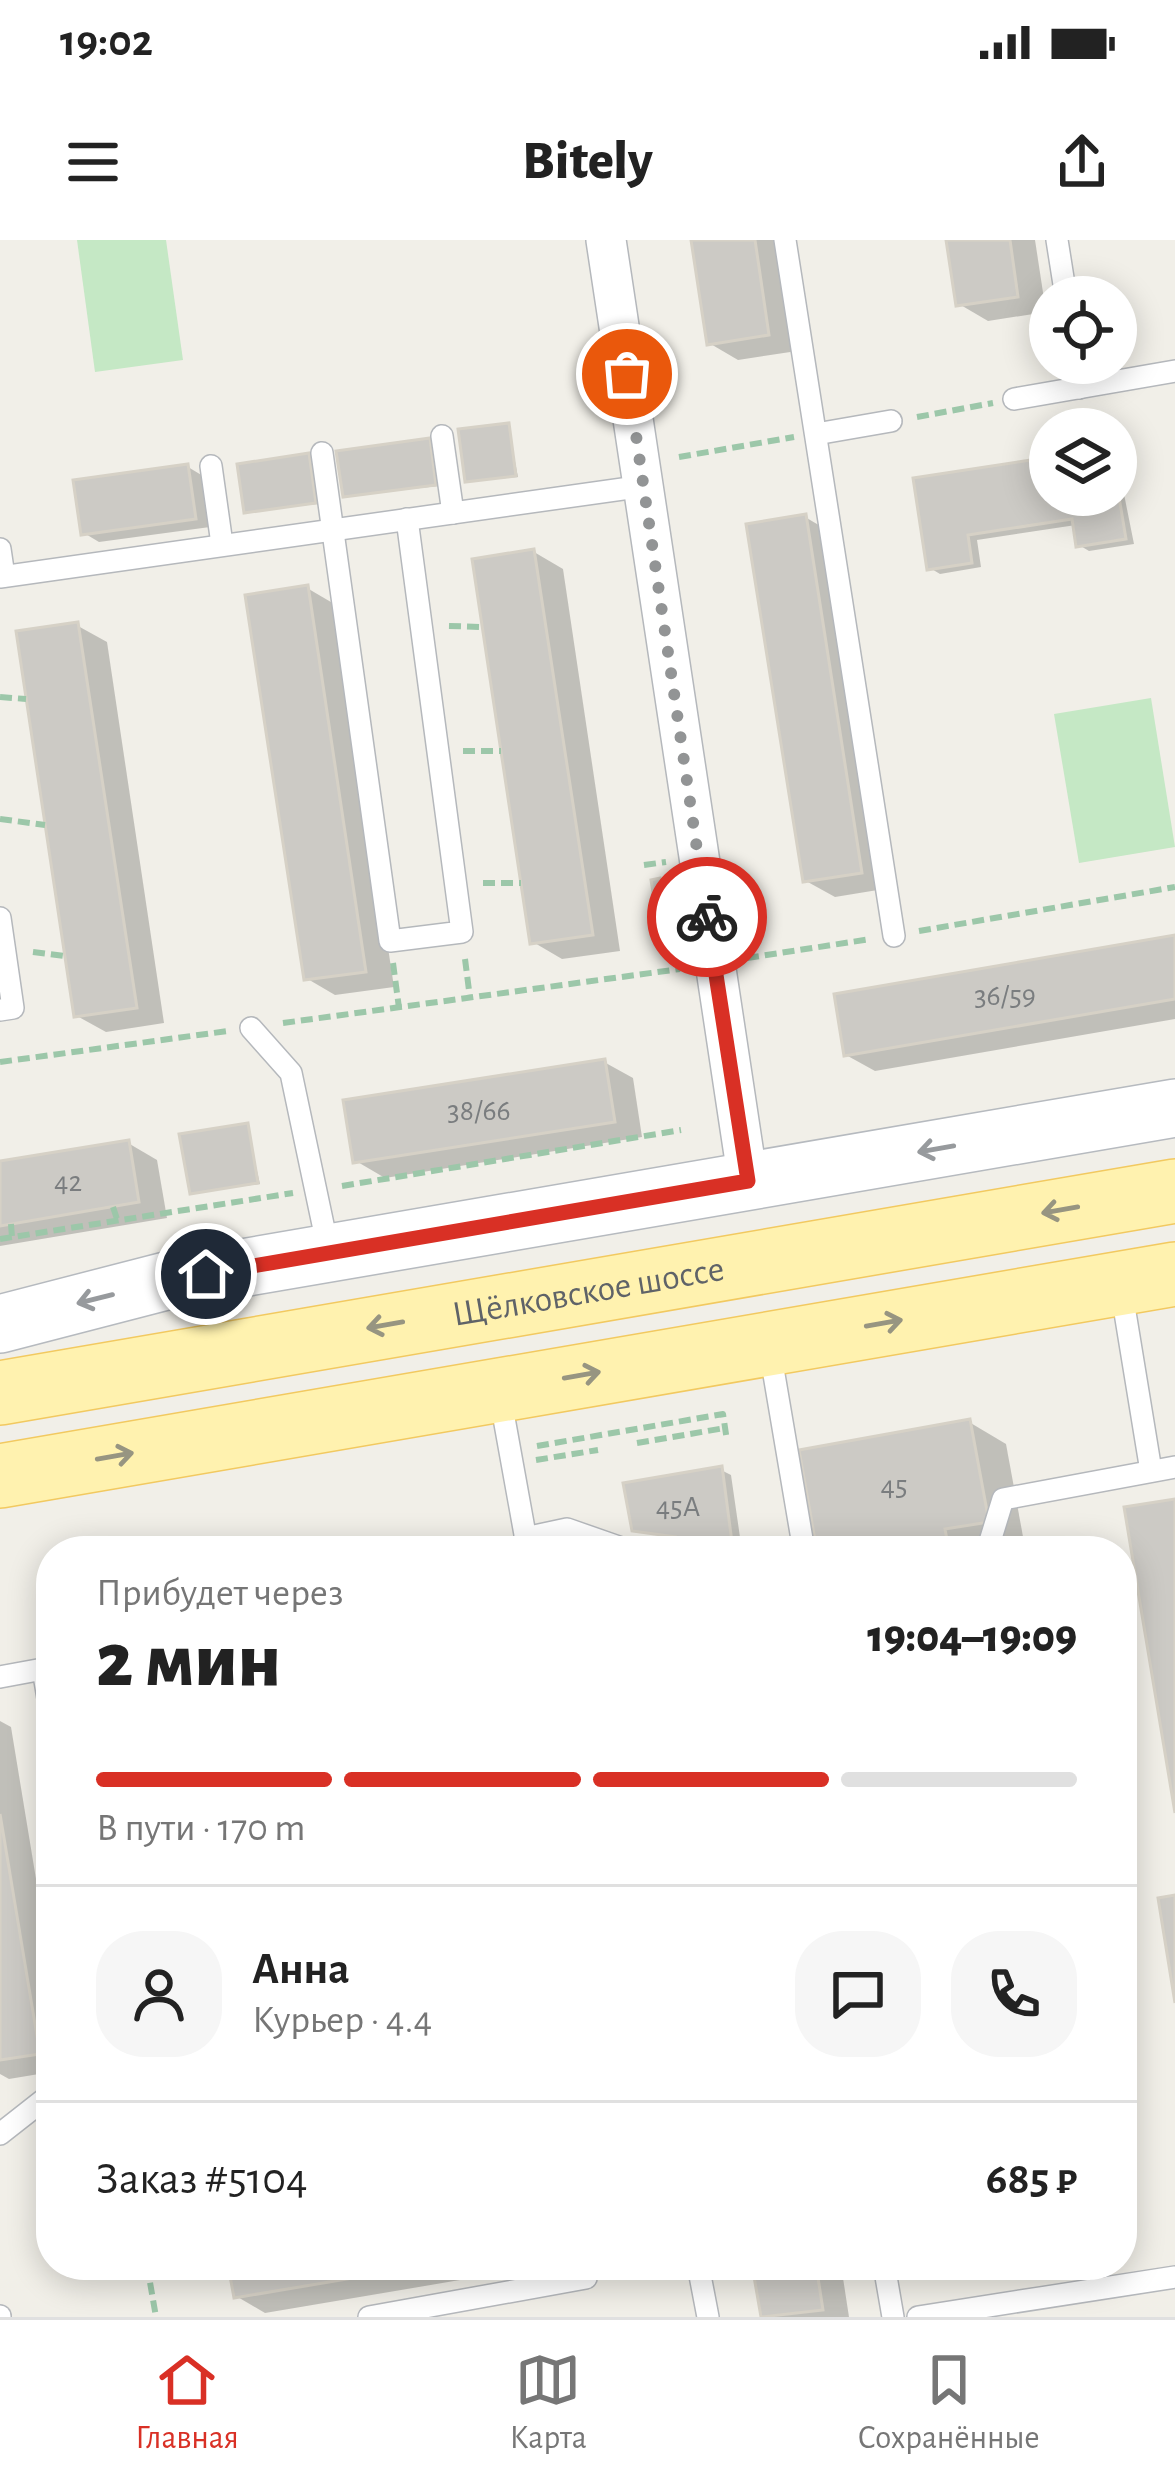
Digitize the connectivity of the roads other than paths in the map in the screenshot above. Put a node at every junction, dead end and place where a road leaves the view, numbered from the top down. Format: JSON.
{"nodes":[{"id":1,"x":606,"y":240,"type":"edge"},
{"id":2,"x":785,"y":240,"type":"edge"},
{"id":3,"x":1057,"y":240,"type":"edge"},
{"id":4,"x":1063,"y":276,"type":"edge"},
{"id":5,"x":1175,"y":372,"type":"edge"},
{"id":6,"x":1079,"y":384,"type":"edge"},
{"id":7,"x":1079,"y":388,"type":"junction"},
{"id":8,"x":1014,"y":400,"type":"road end"},
{"id":9,"x":891,"y":421,"type":"road end"},
{"id":10,"x":816,"y":434,"type":"junction"},
{"id":11,"x":442,"y":436,"type":"dead end"},
{"id":12,"x":322,"y":453,"type":"dead end"},
{"id":13,"x":211,"y":466,"type":"dead end"},
{"id":14,"x":644,"y":487,"type":"junction"},
{"id":15,"x":453,"y":513,"type":"junction"},
{"id":16,"x":407,"y":519,"type":"junction"},
{"id":17,"x":334,"y":528,"type":"junction"},
{"id":18,"x":222,"y":544,"type":"junction"},
{"id":19,"x":0,"y":549,"type":"edge"},
{"id":20,"x":2,"y":576,"type":"edge"},
{"id":21,"x":0,"y":918,"type":"edge"},
{"id":22,"x":894,"y":936,"type":"road end"},
{"id":23,"x":0,"y":1010,"type":"edge"},
{"id":24,"x":250,"y":1028,"type":"road end"},
{"id":25,"x":1175,"y":1108,"type":"edge"},
{"id":26,"x":748,"y":1181,"type":"junction"},
{"id":27,"x":1175,"y":1191,"type":"edge"},
{"id":28,"x":329,"y":1253,"type":"junction"},
{"id":29,"x":1148,"y":1279,"type":"edge"},
{"id":30,"x":0,"y":1324,"type":"edge"},
{"id":31,"x":769,"y":1343,"type":"junction"},
{"id":32,"x":499,"y":1389,"type":"junction"},
{"id":33,"x":0,"y":1393,"type":"edge"},
{"id":34,"x":1175,"y":1467,"type":"edge"},
{"id":35,"x":1151,"y":1472,"type":"junction"},
{"id":36,"x":0,"y":1476,"type":"edge"},
{"id":37,"x":524,"y":1536,"type":"edge"},
{"id":38,"x":549,"y":1536,"type":"edge"},
{"id":39,"x":587,"y":1536,"type":"edge"},
{"id":40,"x":802,"y":1536,"type":"edge"},
{"id":41,"x":992,"y":1536,"type":"edge"},
{"id":42,"x":36,"y":1671,"type":"edge"},
{"id":43,"x":0,"y":1677,"type":"edge"},
{"id":44,"x":36,"y":2106,"type":"edge"},
{"id":45,"x":0,"y":2134,"type":"edge"},
{"id":46,"x":1175,"y":2277,"type":"edge"},
{"id":47,"x":575,"y":2280,"type":"edge"},
{"id":48,"x":701,"y":2280,"type":"edge"},
{"id":49,"x":886,"y":2280,"type":"edge"},
{"id":50,"x":369,"y":2317,"type":"edge"},
{"id":51,"x":708,"y":2317,"type":"edge"},
{"id":52,"x":892,"y":2317,"type":"edge"},
{"id":53,"x":918,"y":2317,"type":"edge"}],
"edges":[{"from":1,"to":14,"type":"street"},
{"from":2,"to":10,"type":"lane"},
{"from":3,"to":4,"type":"lane"},
{"from":5,"to":7,"type":"lane"},
{"from":6,"to":7,"type":"lane"},
{"from":7,"to":8,"type":"lane"},
{"from":9,"to":10,"type":"lane"},
{"from":10,"to":22,"type":"lane"},
{"from":11,"to":15,"type":"lane"},
{"from":12,"to":17,"type":"lane"},
{"from":13,"to":18,"type":"lane"},
{"from":14,"to":15,"type":"lane"},
{"from":14,"to":26,"type":"street"},
{"from":15,"to":16,"type":"lane"},
{"from":16,"to":17,"type":"lane"},
{"from":16,"to":17,"type":"lane"},
{"from":17,"to":18,"type":"lane"},
{"from":18,"to":20,"type":"lane"},
{"from":19,"to":20,"type":"lane"},
{"from":21,"to":23,"type":"lane"},
{"from":24,"to":28,"type":"lane"},
{"from":25,"to":26,"type":"street","one_way":true},
{"from":26,"to":28,"type":"street"},
{"from":27,"to":33,"type":"main road","name":"Щёлковское шоссе","one_way":true},
{"from":28,"to":30,"type":"street","one_way":true},
{"from":31,"to":29,"type":"main road","one_way":true},
{"from":29,"to":35,"type":"lane"},
{"from":32,"to":31,"type":"main road","one_way":true},
{"from":31,"to":40,"type":"lane"},
{"from":36,"to":32,"type":"main road","one_way":true},
{"from":32,"to":37,"type":"lane"},
{"from":34,"to":35,"type":"lane"},
{"from":35,"to":41,"type":"lane"},
{"from":38,"to":39,"type":"lane"},
{"from":42,"to":43,"type":"lane"},
{"from":44,"to":45,"type":"lane"},
{"from":46,"to":53,"type":"lane"},
{"from":47,"to":50,"type":"lane"},
{"from":48,"to":51,"type":"lane"},
{"from":49,"to":52,"type":"lane"}]}
